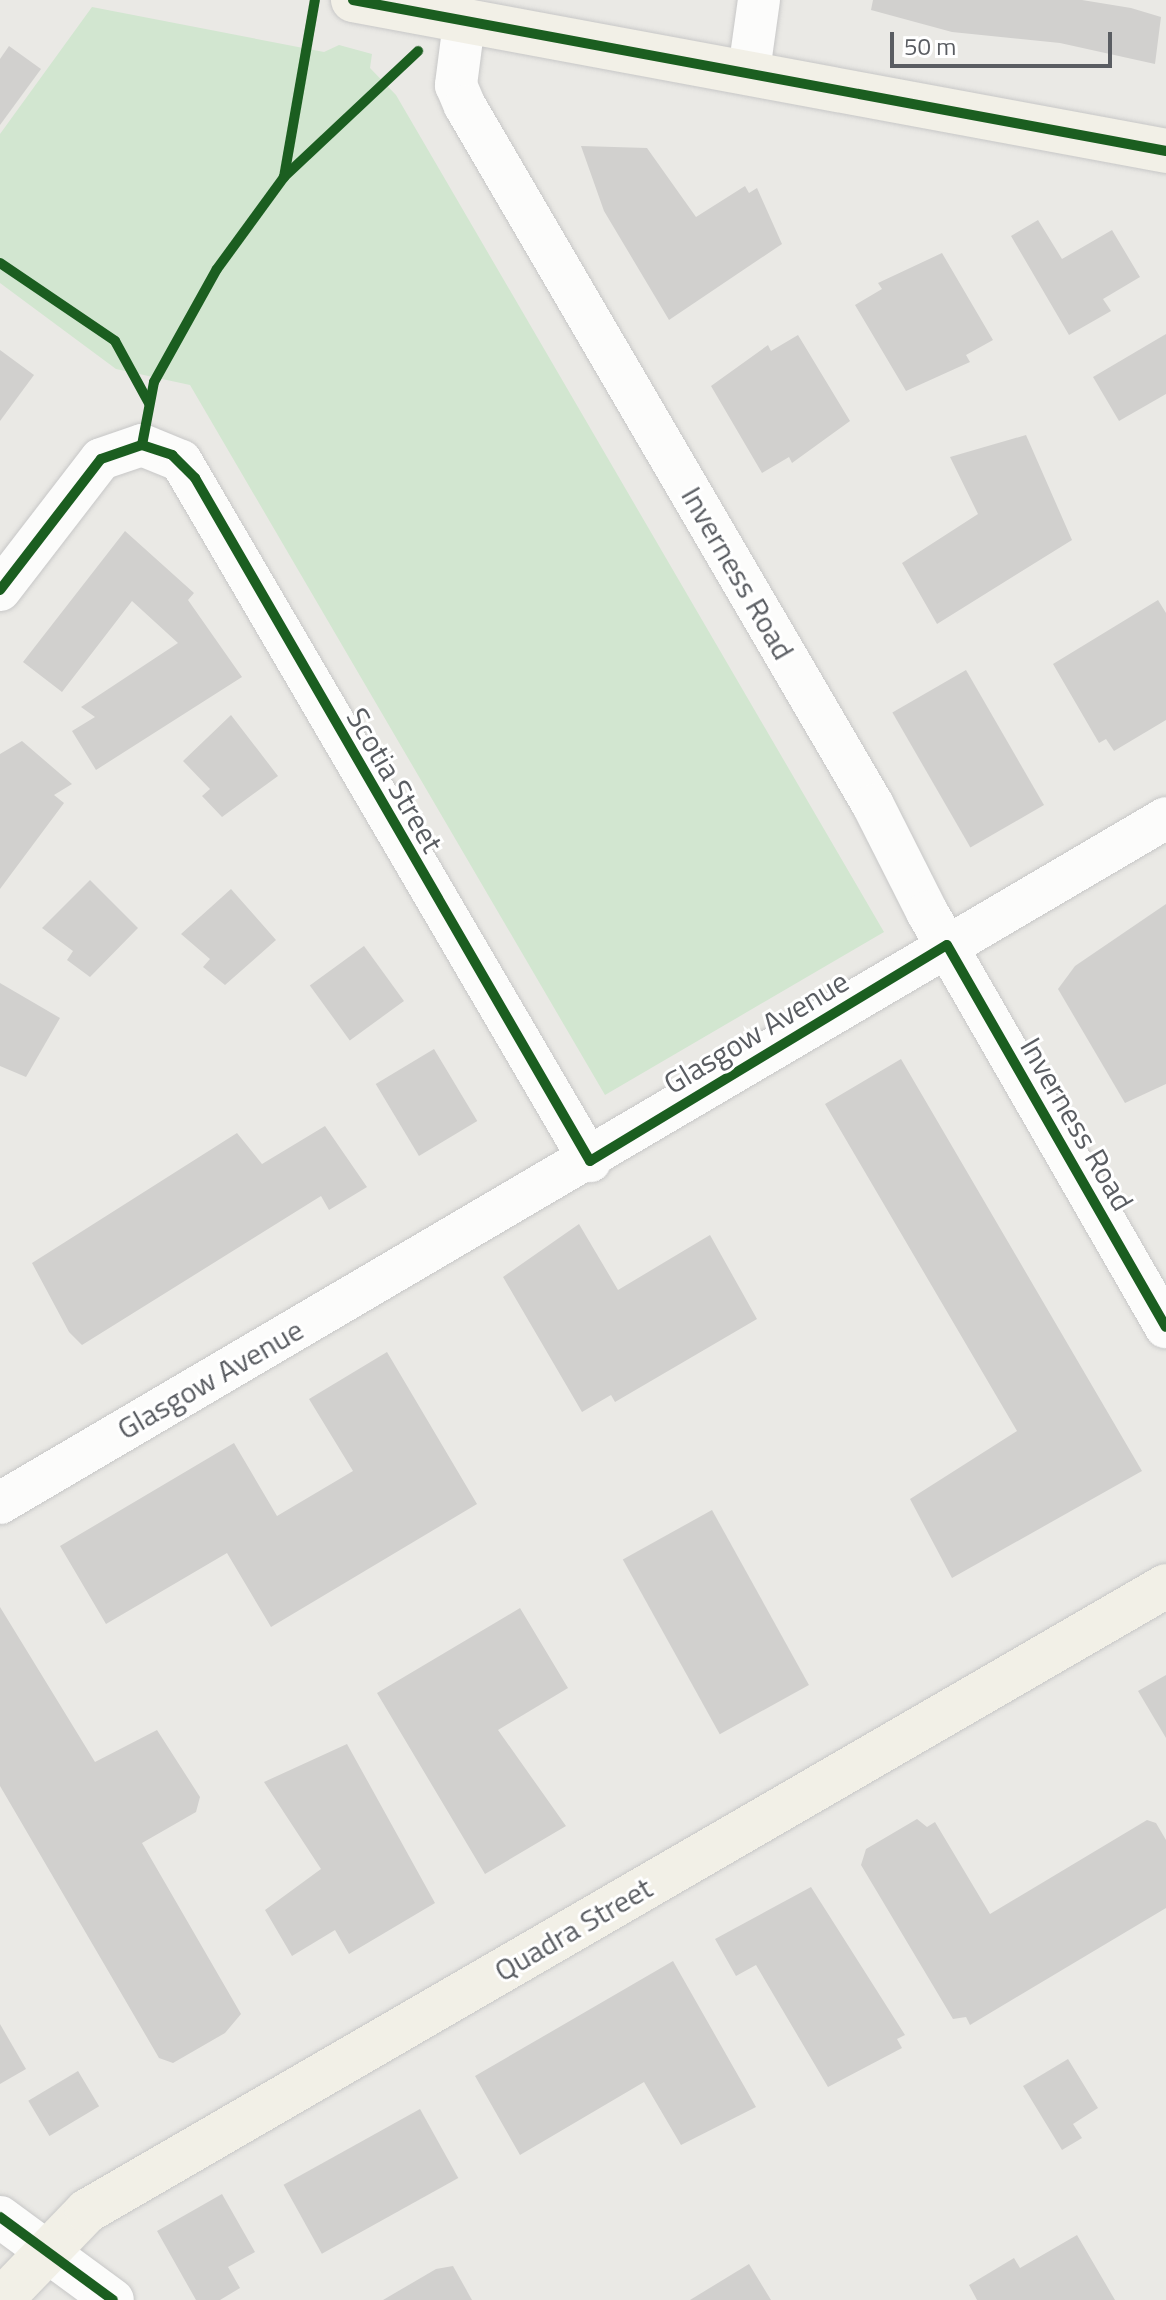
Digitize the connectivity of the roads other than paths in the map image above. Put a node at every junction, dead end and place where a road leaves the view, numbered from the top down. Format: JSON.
{"nodes":[{"id":1,"x":353,"y":0,"type":"edge"},
{"id":2,"x":759,"y":0,"type":"edge"},
{"id":3,"x":464,"y":23,"type":"junction"},
{"id":4,"x":749,"y":71,"type":"junction"},
{"id":5,"x":1166,"y":151,"type":"edge"},
{"id":6,"x":0,"y":590,"type":"edge"},
{"id":7,"x":1166,"y":818,"type":"edge"},
{"id":8,"x":947,"y":945,"type":"junction"},
{"id":9,"x":590,"y":1161,"type":"junction"},
{"id":10,"x":1166,"y":1327,"type":"edge"},
{"id":11,"x":0,"y":1503,"type":"edge"},
{"id":12,"x":1166,"y":1586,"type":"edge"},
{"id":13,"x":0,"y":2217,"type":"edge"},
{"id":14,"x":45,"y":2251,"type":"junction"},
{"id":15,"x":1,"y":2300,"type":"edge"},
{"id":16,"x":113,"y":2300,"type":"edge"}],
"edges":[{"from":1,"to":3,"type":"main road"},
{"from":2,"to":4,"type":"street"},
{"from":3,"to":4,"type":"main road"},
{"from":3,"to":8,"type":"street","name":"Inverness Road"},
{"from":4,"to":5,"type":"main road"},
{"from":6,"to":9,"type":"street","name":"Scotia Street"},
{"from":7,"to":8,"type":"street","name":"Glasgow Avenue"},
{"from":8,"to":9,"type":"street","name":"Glasgow Avenue"},
{"from":8,"to":10,"type":"street","name":"Inverness Road"},
{"from":9,"to":11,"type":"street","name":"Glasgow Avenue"},
{"from":12,"to":14,"type":"main road","name":"Quadra Street"},
{"from":13,"to":14,"type":"street"},
{"from":14,"to":15,"type":"main road","name":"Quadra Street"},
{"from":14,"to":16,"type":"street"}]}
